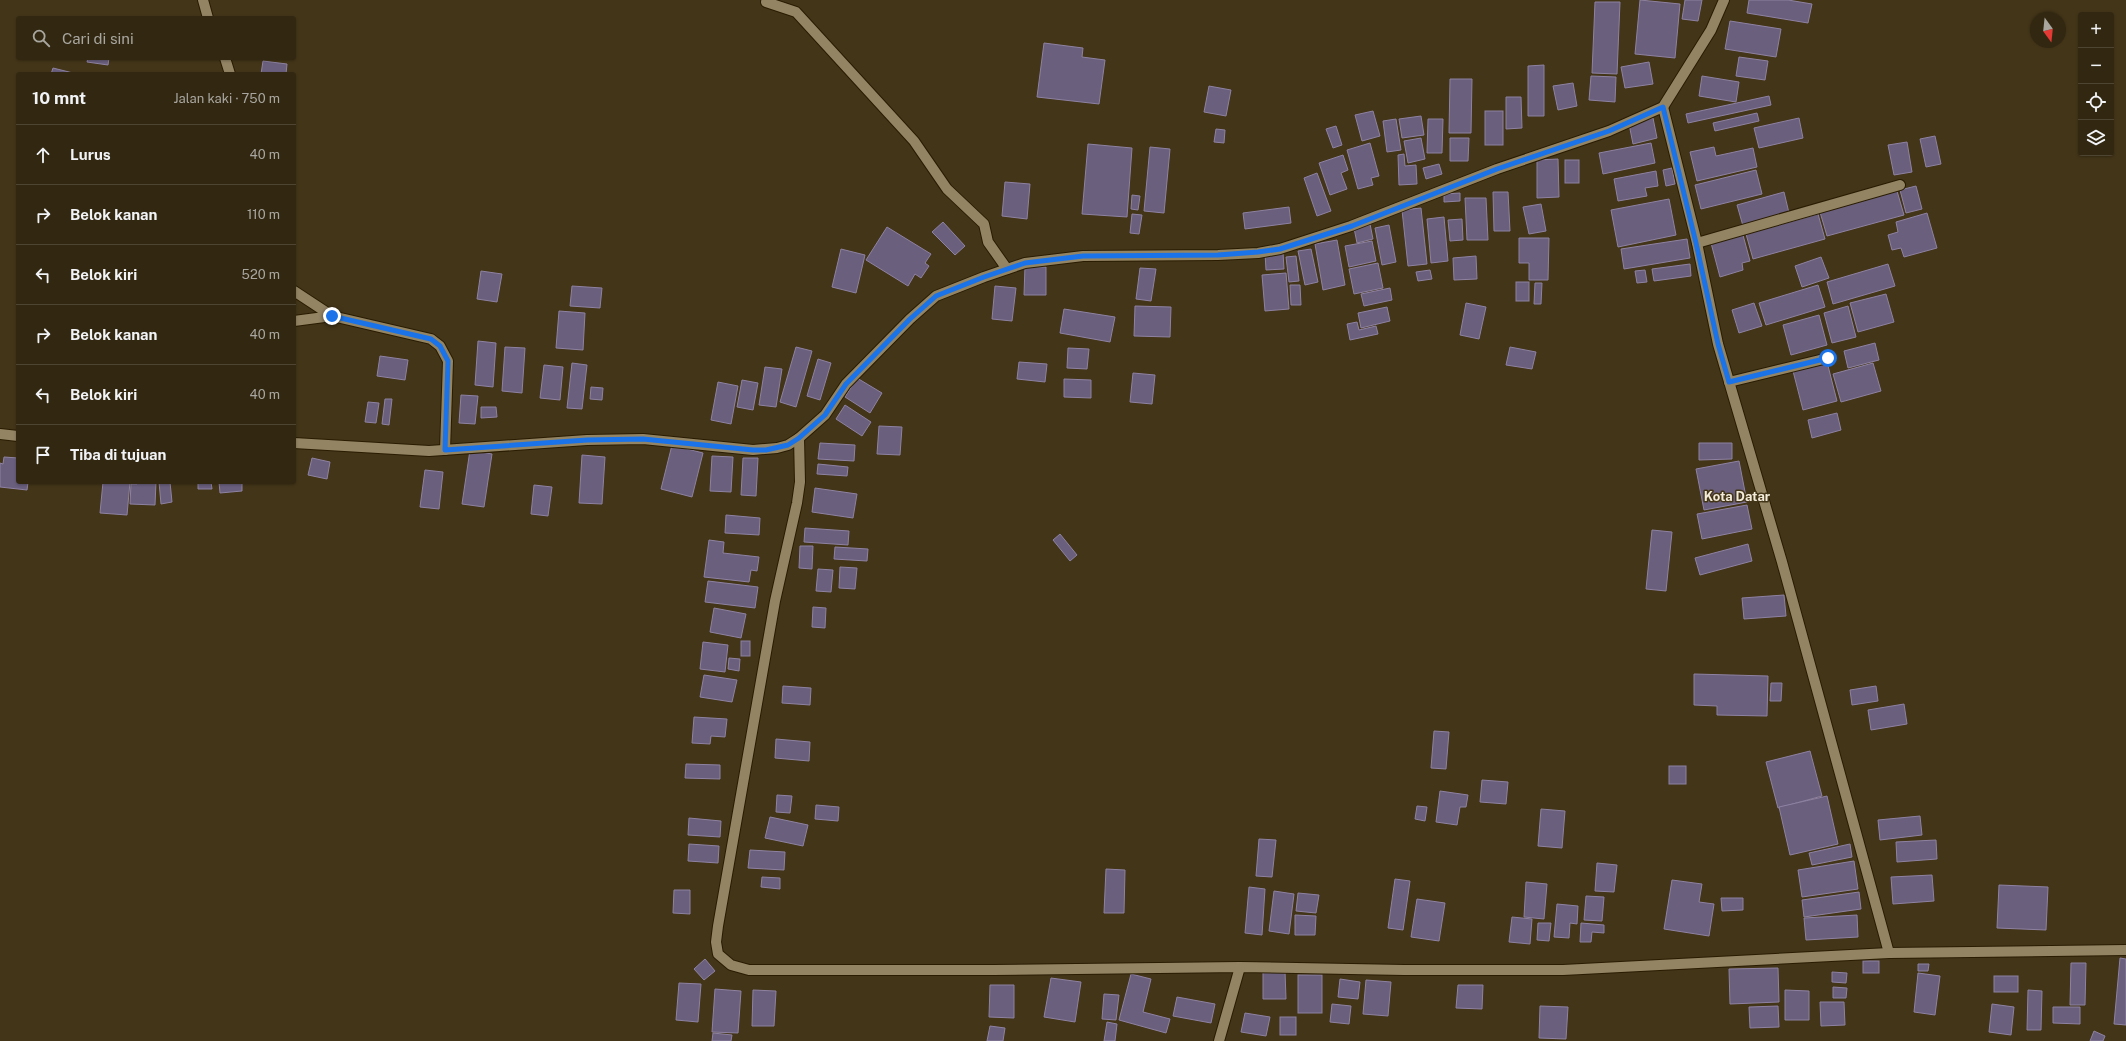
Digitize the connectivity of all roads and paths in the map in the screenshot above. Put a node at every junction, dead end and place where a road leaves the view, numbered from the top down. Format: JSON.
{"nodes":[{"id":1,"x":203,"y":0,"type":"edge"},
{"id":2,"x":1724,"y":0,"type":"edge"},
{"id":3,"x":766,"y":2,"type":"dead end"},
{"id":4,"x":207,"y":16,"type":"edge"},
{"id":5,"x":226,"y":60,"type":"edge"},
{"id":6,"x":229,"y":72,"type":"edge"},
{"id":7,"x":1663,"y":107,"type":"junction"},
{"id":8,"x":1900,"y":185,"type":"dead end"},
{"id":9,"x":1696,"y":243,"type":"junction"},
{"id":10,"x":1007,"y":269,"type":"junction"},
{"id":11,"x":296,"y":292,"type":"edge"},
{"id":12,"x":332,"y":316,"type":"junction"},
{"id":13,"x":296,"y":321,"type":"edge"},
{"id":14,"x":1828,"y":358,"type":"dead end"},
{"id":15,"x":1729,"y":382,"type":"junction"},
{"id":16,"x":0,"y":434,"type":"edge"},
{"id":17,"x":16,"y":436,"type":"edge"},
{"id":18,"x":799,"y":438,"type":"junction"},
{"id":19,"x":296,"y":443,"type":"edge"},
{"id":20,"x":445,"y":450,"type":"junction"},
{"id":21,"x":2126,"y":950,"type":"edge"},
{"id":22,"x":1889,"y":953,"type":"junction"},
{"id":23,"x":1240,"y":967,"type":"junction"},
{"id":24,"x":1219,"y":1041,"type":"edge"}],
"edges":[{"from":1,"to":4,"type":"street"},
{"from":2,"to":7,"type":"street"},
{"from":3,"to":10,"type":"street"},
{"from":5,"to":6,"type":"street"},
{"from":7,"to":9,"type":"street"},
{"from":7,"to":10,"type":"street"},
{"from":8,"to":9,"type":"street"},
{"from":9,"to":15,"type":"street"},
{"from":10,"to":18,"type":"street"},
{"from":11,"to":12,"type":"street"},
{"from":12,"to":13,"type":"street"},
{"from":12,"to":20,"type":"street"},
{"from":14,"to":15,"type":"street"},
{"from":15,"to":22,"type":"street"},
{"from":16,"to":17,"type":"street"},
{"from":18,"to":20,"type":"street"},
{"from":18,"to":23,"type":"street"},
{"from":19,"to":20,"type":"street"},
{"from":21,"to":22,"type":"street"},
{"from":22,"to":23,"type":"street"},
{"from":23,"to":24,"type":"street"}]}
